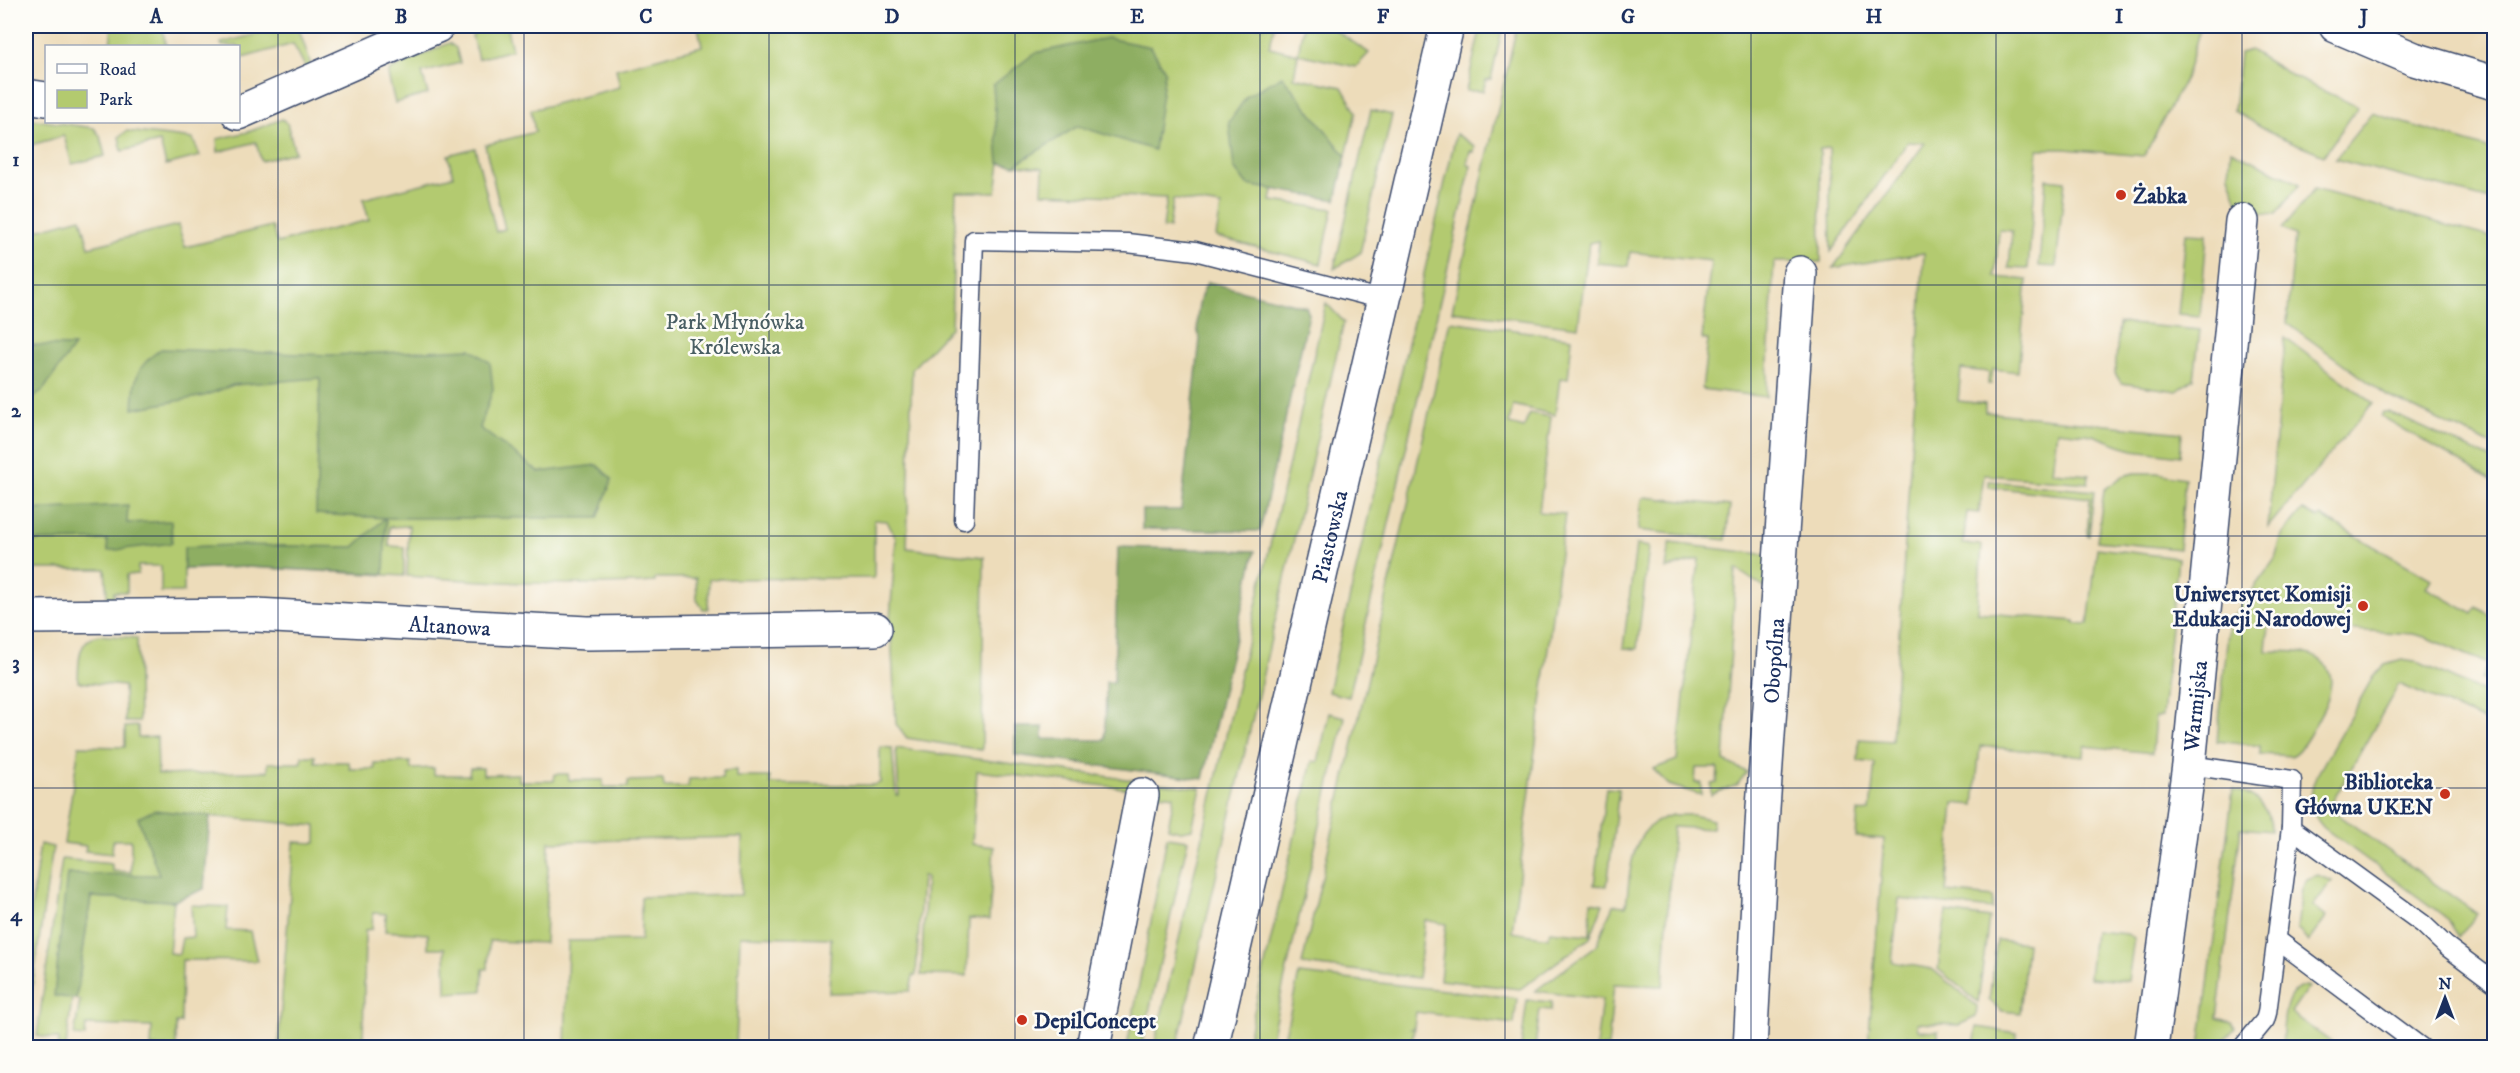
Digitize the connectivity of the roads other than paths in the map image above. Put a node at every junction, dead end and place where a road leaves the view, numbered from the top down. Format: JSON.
{"nodes":[{"id":1,"x":437,"y":26,"type":"edge"},
{"id":2,"x":1447,"y":26,"type":"edge"},
{"id":3,"x":2336,"y":26,"type":"edge"},
{"id":4,"x":2494,"y":83,"type":"edge"},
{"id":5,"x":26,"y":96,"type":"edge"},
{"id":6,"x":45,"y":99,"type":"edge"},
{"id":7,"x":240,"y":111,"type":"edge"},
{"id":8,"x":2242,"y":221,"type":"dead end"},
{"id":9,"x":1800,"y":273,"type":"dead end"},
{"id":10,"x":1384,"y":300,"type":"junction"},
{"id":11,"x":964,"y":520,"type":"dead end"},
{"id":12,"x":26,"y":617,"type":"edge"},
{"id":13,"x":875,"y":628,"type":"dead end"},
{"id":14,"x":2189,"y":765,"type":"junction"},
{"id":15,"x":1142,"y":795,"type":"dead end"},
{"id":16,"x":2291,"y":828,"type":"junction"},
{"id":17,"x":2276,"y":939,"type":"junction"},
{"id":18,"x":2494,"y":982,"type":"edge"},
{"id":19,"x":1093,"y":1047,"type":"edge"},
{"id":20,"x":1211,"y":1047,"type":"edge"},
{"id":21,"x":1750,"y":1047,"type":"edge"},
{"id":22,"x":2151,"y":1047,"type":"edge"},
{"id":23,"x":2242,"y":1047,"type":"edge"},
{"id":24,"x":2422,"y":1047,"type":"edge"}],
"edges":[{"from":1,"to":7,"type":"street"},
{"from":2,"to":10,"type":"street","name":"Piastowska"},
{"from":3,"to":4,"type":"street"},
{"from":5,"to":6,"type":"street"},
{"from":8,"to":14,"type":"street","name":"Warmijska"},
{"from":9,"to":21,"type":"street","name":"Obopólna"},
{"from":10,"to":11,"type":"lane"},
{"from":10,"to":20,"type":"street","name":"Piastowska"},
{"from":12,"to":13,"type":"street","name":"Altanowa"},
{"from":14,"to":16,"type":"lane"},
{"from":14,"to":22,"type":"street","name":"Warmijska"},
{"from":15,"to":19,"type":"street"},
{"from":16,"to":17,"type":"lane"},
{"from":16,"to":18,"type":"lane"},
{"from":17,"to":23,"type":"lane"},
{"from":17,"to":24,"type":"lane"}]}
